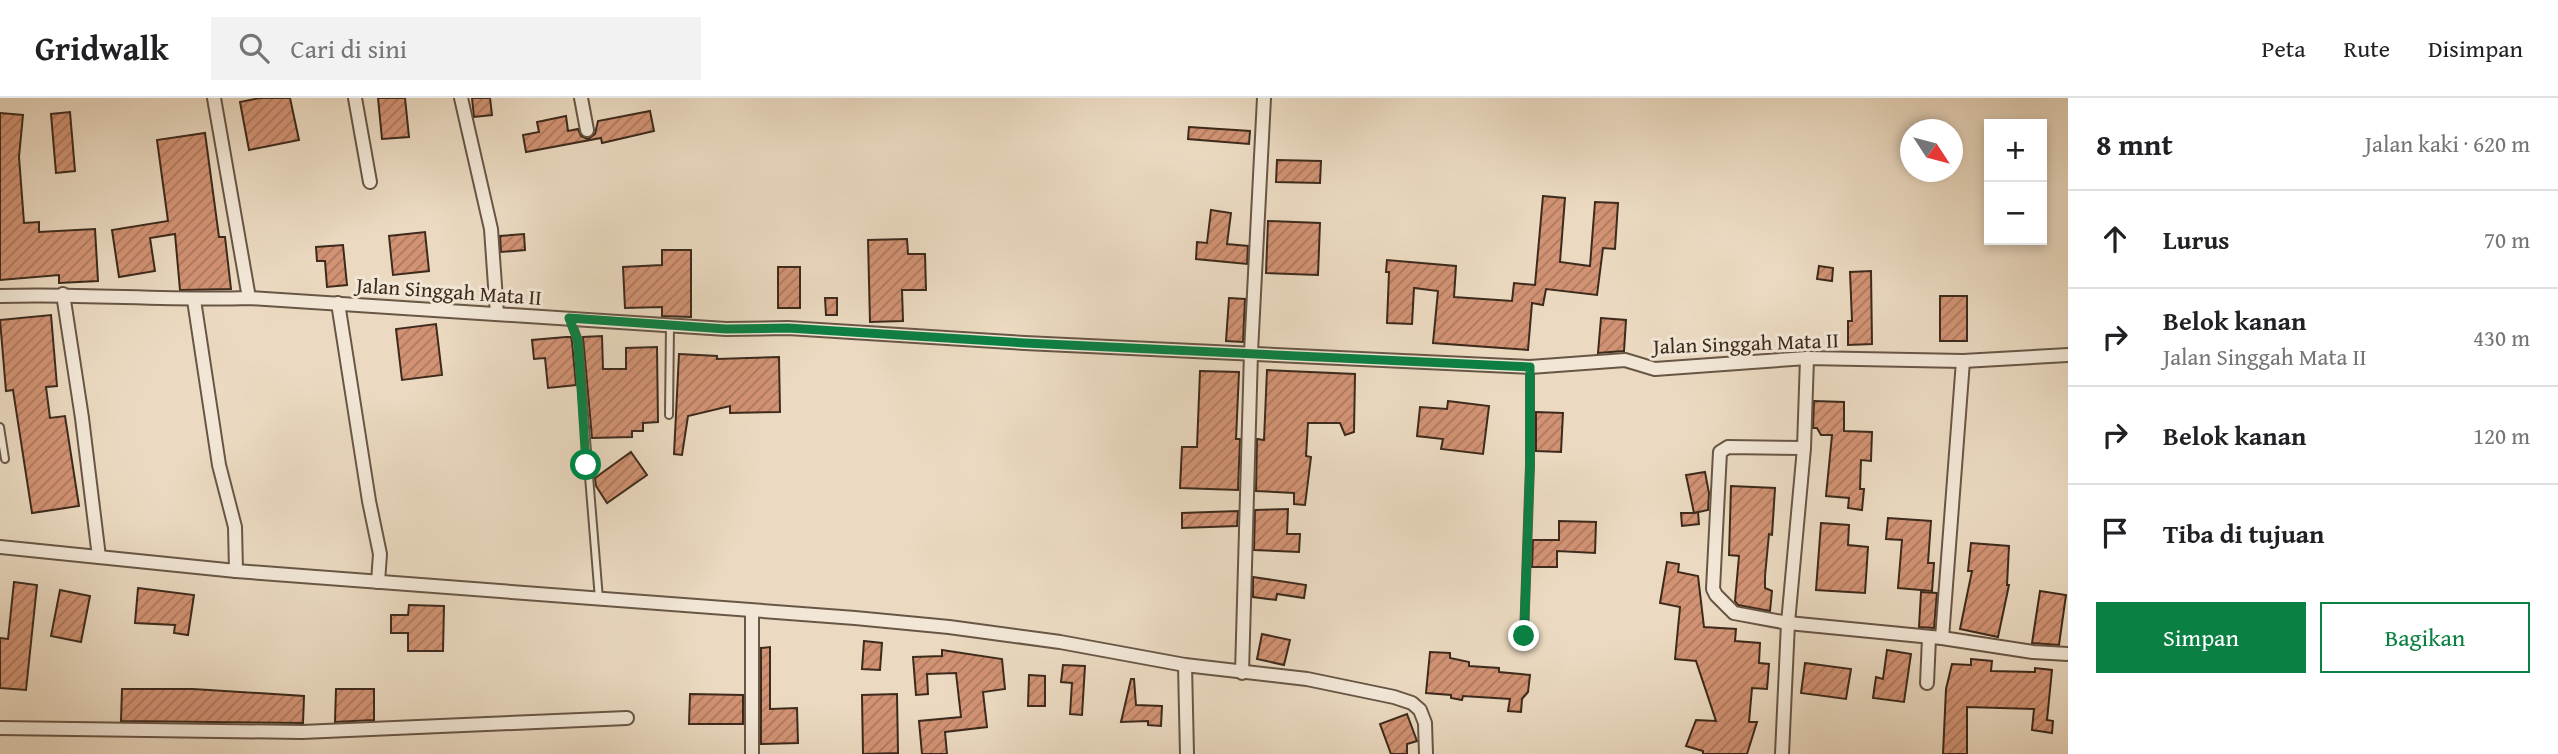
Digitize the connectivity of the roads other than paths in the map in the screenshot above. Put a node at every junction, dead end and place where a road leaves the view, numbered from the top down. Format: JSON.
{"nodes":[{"id":1,"x":214,"y":98,"type":"edge"},
{"id":2,"x":355,"y":98,"type":"edge"},
{"id":3,"x":461,"y":98,"type":"edge"},
{"id":4,"x":581,"y":98,"type":"edge"},
{"id":5,"x":1264,"y":98,"type":"edge"},
{"id":6,"x":587,"y":130,"type":"dead end"},
{"id":7,"x":370,"y":182,"type":"dead end"},
{"id":8,"x":64,"y":294,"type":"junction"},
{"id":9,"x":0,"y":296,"type":"edge"},
{"id":10,"x":249,"y":298,"type":"junction"},
{"id":11,"x":194,"y":300,"type":"junction"},
{"id":12,"x":338,"y":303,"type":"junction"},
{"id":13,"x":497,"y":314,"type":"junction"},
{"id":14,"x":569,"y":318,"type":"junction"},
{"id":15,"x":670,"y":325,"type":"junction"},
{"id":16,"x":1251,"y":352,"type":"junction"},
{"id":17,"x":2068,"y":355,"type":"edge"},
{"id":18,"x":1807,"y":358,"type":"junction"},
{"id":19,"x":1963,"y":361,"type":"junction"},
{"id":20,"x":1530,"y":367,"type":"junction"},
{"id":21,"x":669,"y":415,"type":"dead end"},
{"id":22,"x":0,"y":427,"type":"edge"},
{"id":23,"x":1804,"y":448,"type":"junction"},
{"id":24,"x":5,"y":459,"type":"dead end"},
{"id":25,"x":0,"y":547,"type":"edge"},
{"id":26,"x":98,"y":552,"type":"junction"},
{"id":27,"x":236,"y":571,"type":"junction"},
{"id":28,"x":378,"y":582,"type":"junction"},
{"id":29,"x":599,"y":599,"type":"junction"},
{"id":30,"x":752,"y":612,"type":"junction"},
{"id":31,"x":1788,"y":623,"type":"junction"},
{"id":32,"x":1524,"y":636,"type":"dead end"},
{"id":33,"x":1936,"y":638,"type":"junction"},
{"id":34,"x":2068,"y":654,"type":"edge"},
{"id":35,"x":1242,"y":664,"type":"junction"},
{"id":36,"x":1185,"y":665,"type":"junction"},
{"id":37,"x":1927,"y":683,"type":"dead end"},
{"id":38,"x":627,"y":718,"type":"dead end"},
{"id":39,"x":0,"y":728,"type":"edge"},
{"id":40,"x":752,"y":754,"type":"edge"},
{"id":41,"x":1187,"y":754,"type":"edge"},
{"id":42,"x":1426,"y":754,"type":"edge"},
{"id":43,"x":1783,"y":754,"type":"edge"}],
"edges":[{"from":1,"to":10,"type":"street"},
{"from":2,"to":7,"type":"street"},
{"from":3,"to":13,"type":"street"},
{"from":4,"to":6,"type":"street"},
{"from":5,"to":16,"type":"street"},
{"from":8,"to":9,"type":"street","name":"Jalan Singgah Mata II"},
{"from":8,"to":11,"type":"street","name":"Jalan Singgah Mata II"},
{"from":8,"to":26,"type":"street"},
{"from":10,"to":11,"type":"street","name":"Jalan Singgah Mata II"},
{"from":10,"to":12,"type":"street","name":"Jalan Singgah Mata II"},
{"from":11,"to":27,"type":"street"},
{"from":12,"to":13,"type":"street","name":"Jalan Singgah Mata II"},
{"from":12,"to":28,"type":"street"},
{"from":13,"to":14,"type":"street","name":"Jalan Singgah Mata II"},
{"from":14,"to":15,"type":"street","name":"Jalan Singgah Mata II"},
{"from":14,"to":29,"type":"lane"},
{"from":15,"to":16,"type":"street","name":"Jalan Singgah Mata II"},
{"from":15,"to":21,"type":"lane"},
{"from":16,"to":20,"type":"street","name":"Jalan Singgah Mata II"},
{"from":16,"to":35,"type":"street"},
{"from":17,"to":19,"type":"street","name":"Jalan Singgah Mata II"},
{"from":18,"to":19,"type":"street","name":"Jalan Singgah Mata II"},
{"from":18,"to":20,"type":"street","name":"Jalan Singgah Mata II"},
{"from":18,"to":23,"type":"street"},
{"from":19,"to":33,"type":"street"},
{"from":20,"to":32,"type":"lane"},
{"from":22,"to":24,"type":"lane"},
{"from":23,"to":31,"type":"street"},
{"from":23,"to":31,"type":"street"},
{"from":25,"to":26,"type":"street"},
{"from":26,"to":27,"type":"street"},
{"from":27,"to":28,"type":"street"},
{"from":28,"to":29,"type":"street"},
{"from":29,"to":30,"type":"street"},
{"from":30,"to":36,"type":"street"},
{"from":30,"to":40,"type":"street"},
{"from":31,"to":33,"type":"street"},
{"from":31,"to":43,"type":"street"},
{"from":33,"to":34,"type":"street"},
{"from":33,"to":37,"type":"street"},
{"from":35,"to":36,"type":"street"},
{"from":35,"to":42,"type":"street"},
{"from":36,"to":41,"type":"street"},
{"from":38,"to":39,"type":"street"}]}
